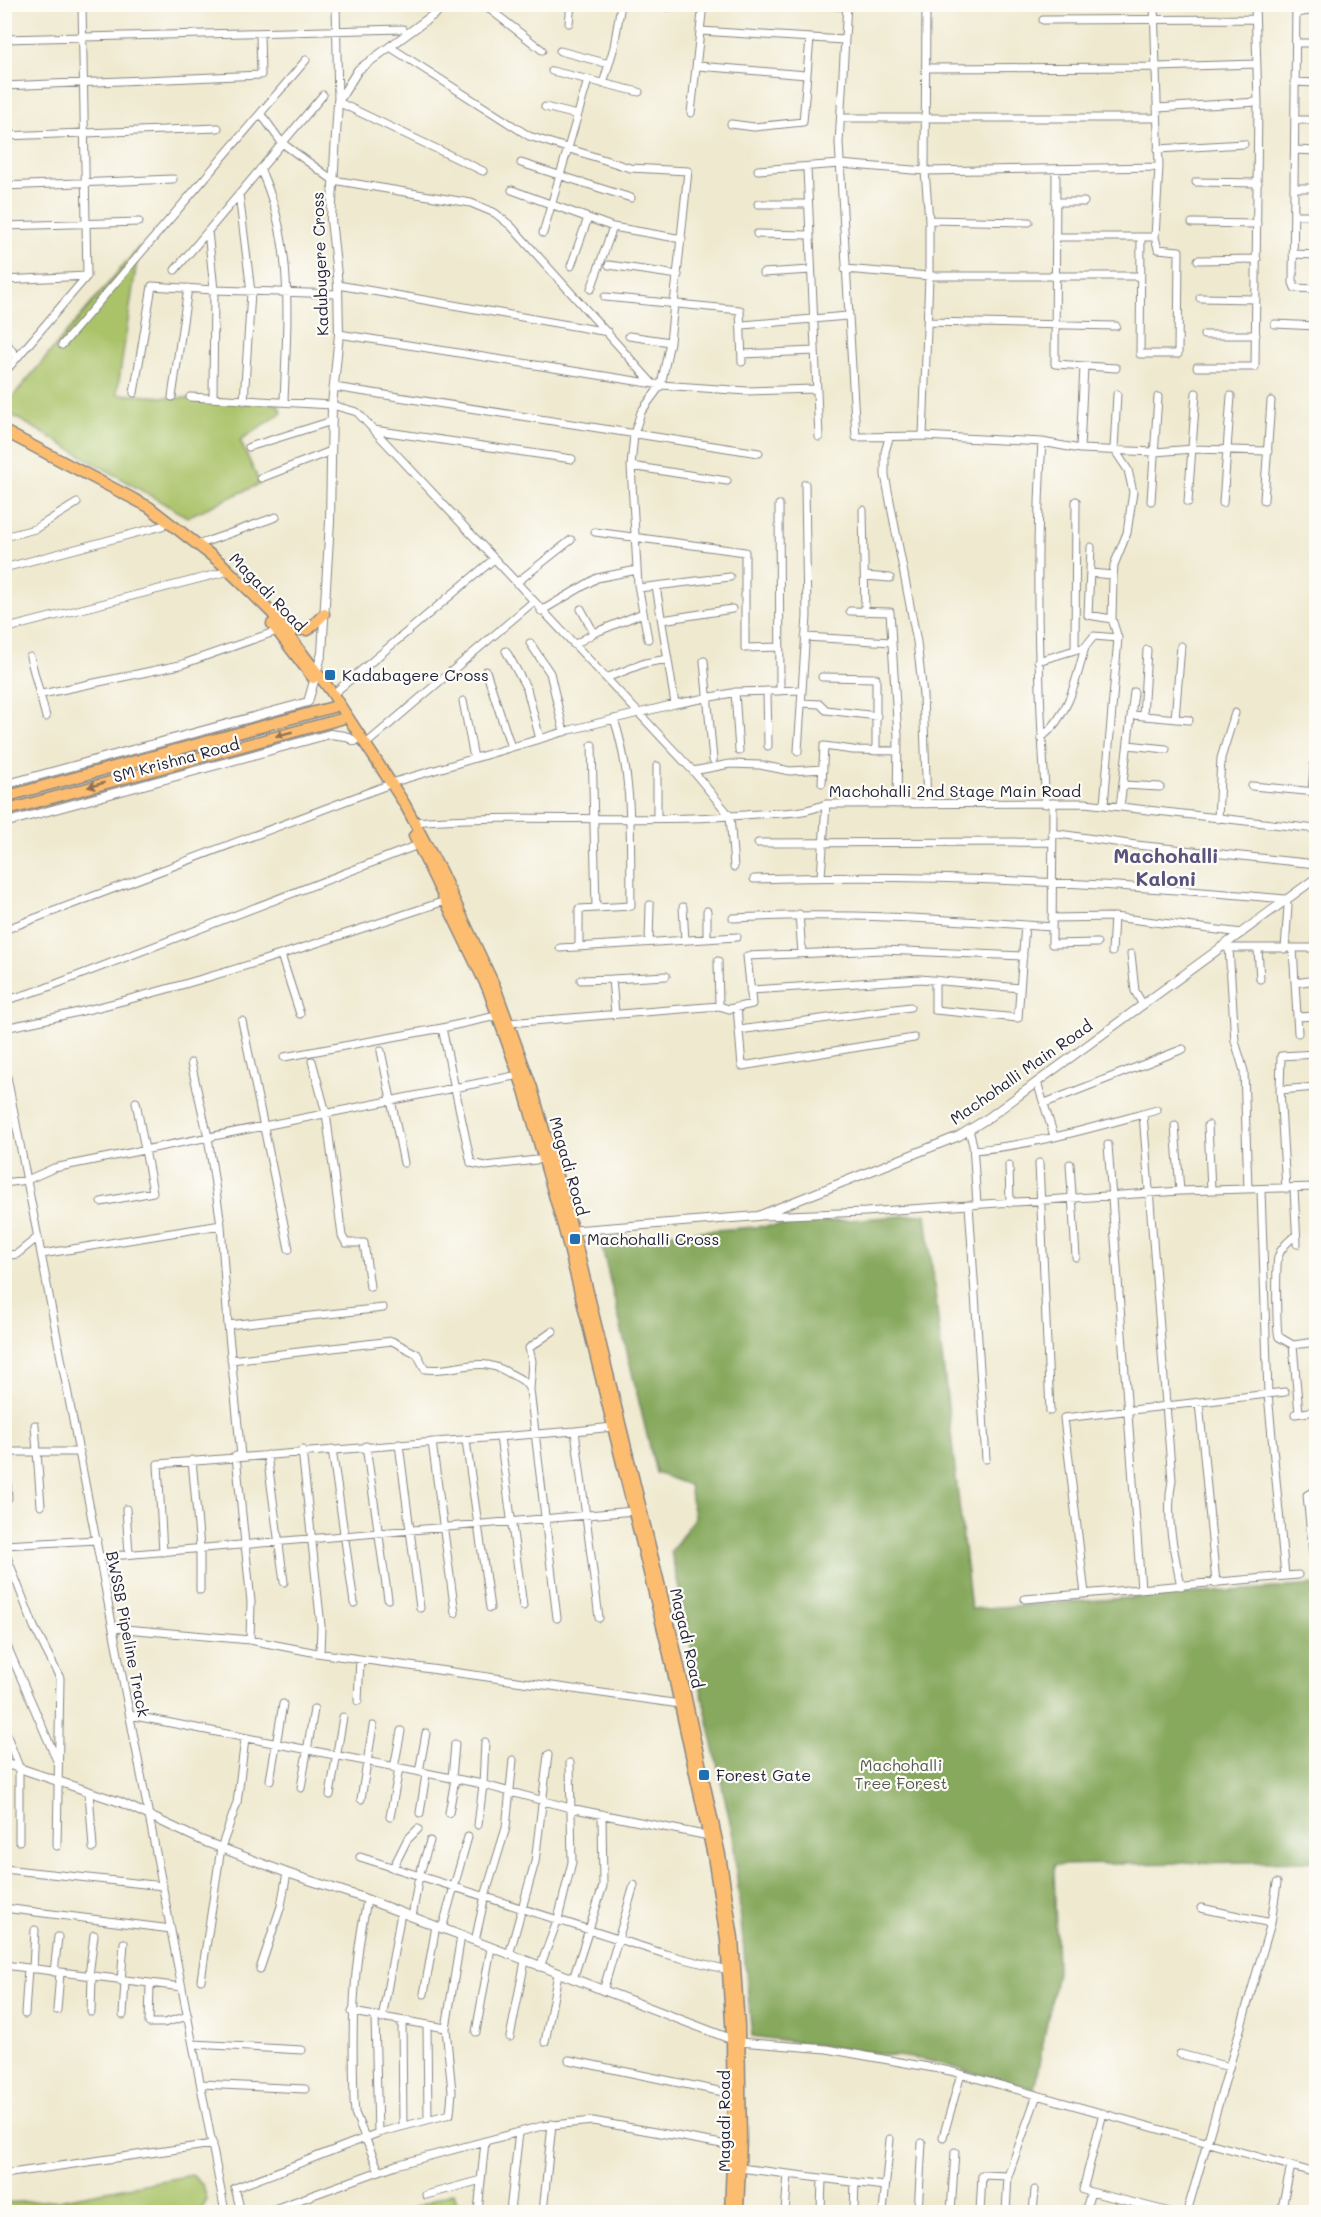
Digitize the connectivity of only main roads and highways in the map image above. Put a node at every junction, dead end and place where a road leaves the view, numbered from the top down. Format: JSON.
{"nodes":[{"id":1,"x":4,"y":431,"type":"edge"},
{"id":2,"x":4,"y":439,"type":"edge"},
{"id":3,"x":225,"y":572,"type":"junction"},
{"id":4,"x":324,"y":614,"type":"road end"},
{"id":5,"x":281,"y":630,"type":"junction"},
{"id":6,"x":316,"y":676,"type":"junction"},
{"id":7,"x":333,"y":707,"type":"junction"},
{"id":8,"x":341,"y":719,"type":"junction"},
{"id":9,"x":361,"y":742,"type":"junction"},
{"id":10,"x":388,"y":784,"type":"junction"},
{"id":11,"x":4,"y":797,"type":"edge"},
{"id":12,"x":4,"y":811,"type":"edge"},
{"id":13,"x":504,"y":1018,"type":"junction"},
{"id":14,"x":568,"y":1231,"type":"junction"},
{"id":15,"x":736,"y":2041,"type":"junction"},
{"id":16,"x":730,"y":2212,"type":"edge"},
{"id":17,"x":738,"y":2212,"type":"edge"}],
"edges":[{"from":1,"to":3,"type":"main road","name":"Magadi Road"},
{"from":2,"to":3,"type":"main road","name":"Magadi Road"},
{"from":3,"to":5,"type":"main road","name":"Magadi Road"},
{"from":4,"to":5,"type":"main road"},
{"from":5,"to":6,"type":"main road","name":"Magadi Road"},
{"from":6,"to":7,"type":"main road","name":"Magadi Road"},
{"from":6,"to":9,"type":"main road","name":"Magadi Road"},
{"from":7,"to":8,"type":"main road","name":"Magadi Road"},
{"from":7,"to":11,"type":"main road","name":"SM Krishna Road"},
{"from":8,"to":9,"type":"main road","name":"Magadi Road"},
{"from":8,"to":12,"type":"main road","name":"SM Krishna Road","one_way":true},
{"from":9,"to":10,"type":"main road","name":"Magadi Road"},
{"from":10,"to":13,"type":"main road","name":"Magadi Road"},
{"from":10,"to":13,"type":"main road","name":"Magadi Road"},
{"from":13,"to":14,"type":"main road","name":"Magadi Road"},
{"from":13,"to":14,"type":"main road","name":"Magadi Road"},
{"from":14,"to":15,"type":"main road","name":"Magadi Road"},
{"from":14,"to":15,"type":"main road","name":"Magadi Road"},
{"from":15,"to":16,"type":"main road","name":"Magadi Road"},
{"from":15,"to":17,"type":"main road","name":"Magadi Road"}]}
